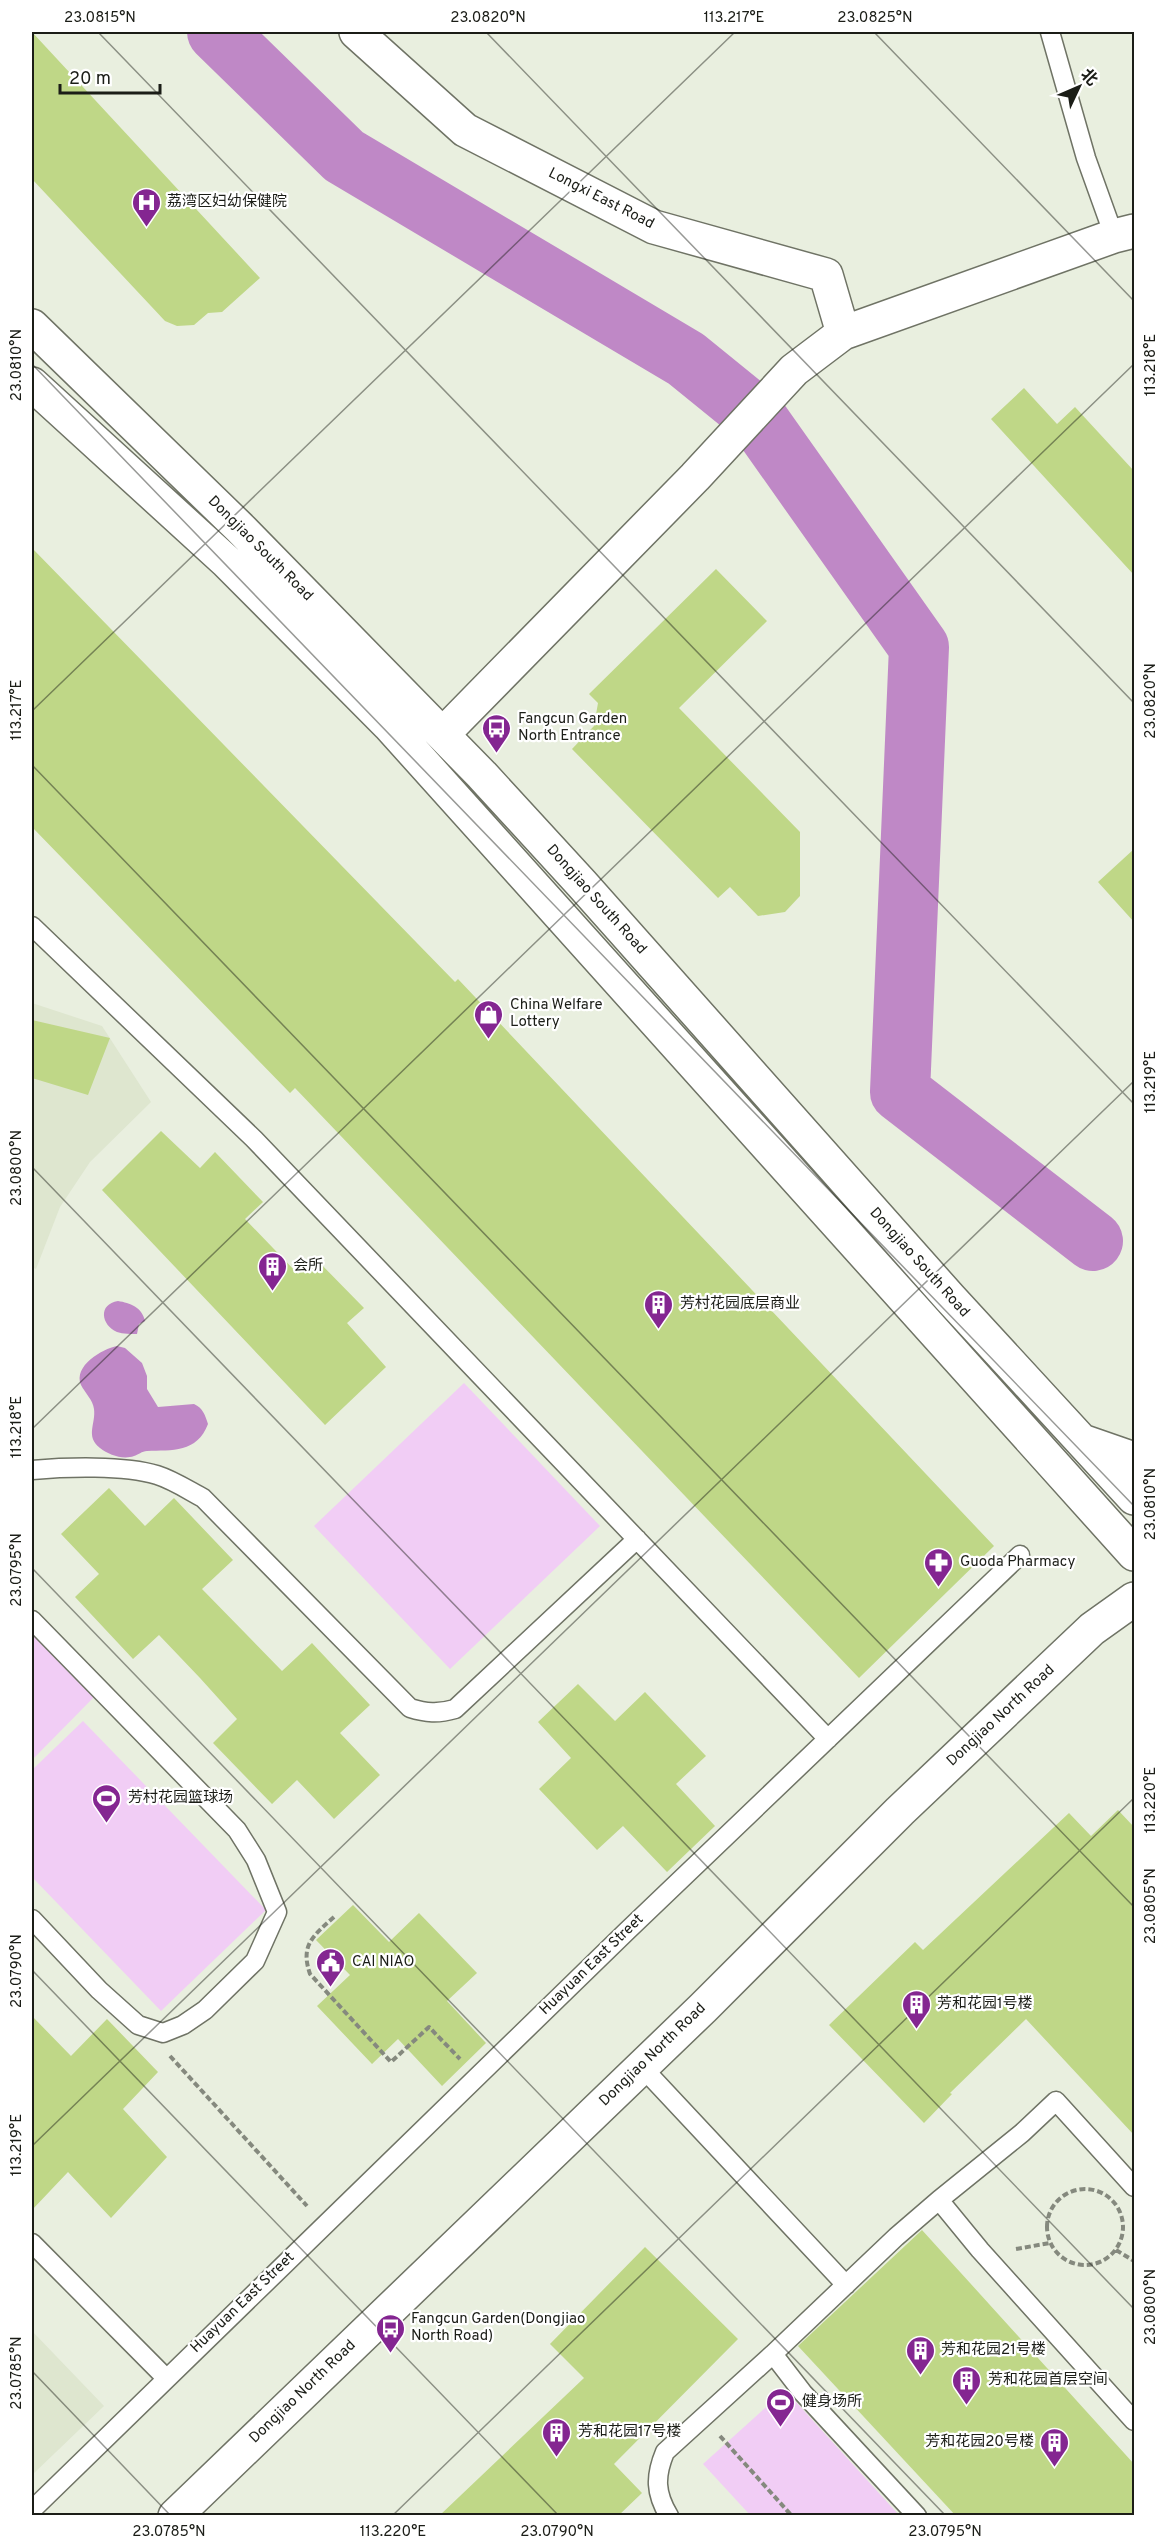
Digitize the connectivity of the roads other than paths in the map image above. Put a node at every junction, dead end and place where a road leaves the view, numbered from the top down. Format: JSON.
{"nodes":[{"id":1,"x":356,"y":32,"type":"edge"},
{"id":2,"x":1050,"y":32,"type":"edge"},
{"id":3,"x":1124,"y":233,"type":"edge"},
{"id":4,"x":32,"y":326,"type":"edge"},
{"id":5,"x":843,"y":333,"type":"junction"},
{"id":6,"x":34,"y":391,"type":"edge"},
{"id":7,"x":443,"y":734,"type":"junction"},
{"id":8,"x":32,"y":926,"type":"edge"},
{"id":9,"x":1080,"y":1440,"type":"junction"},
{"id":10,"x":1134,"y":1460,"type":"edge"},
{"id":11,"x":32,"y":1470,"type":"edge"},
{"id":12,"x":1134,"y":1498,"type":"edge"},
{"id":13,"x":637,"y":1539,"type":"junction"},
{"id":14,"x":1134,"y":1554,"type":"edge"},
{"id":15,"x":1020,"y":1555,"type":"dead end"},
{"id":16,"x":1134,"y":1599,"type":"edge"},
{"id":17,"x":32,"y":1620,"type":"edge"},
{"id":18,"x":828,"y":1738,"type":"junction"},
{"id":19,"x":32,"y":1919,"type":"edge"},
{"id":20,"x":641,"y":2067,"type":"junction"},
{"id":21,"x":1134,"y":2187,"type":"edge"},
{"id":22,"x":939,"y":2200,"type":"junction"},
{"id":23,"x":32,"y":2243,"type":"edge"},
{"id":24,"x":846,"y":2285,"type":"junction"},
{"id":25,"x":773,"y":2354,"type":"junction"},
{"id":26,"x":166,"y":2378,"type":"junction"},
{"id":27,"x":1134,"y":2421,"type":"edge"},
{"id":28,"x":32,"y":2510,"type":"edge"},
{"id":29,"x":175,"y":2516,"type":"edge"},
{"id":30,"x":669,"y":2516,"type":"edge"},
{"id":31,"x":917,"y":2516,"type":"edge"}],
"edges":[{"from":1,"to":5,"type":"street","name":"Longxi East Road"},
{"from":2,"to":3,"type":"lane"},
{"from":3,"to":5,"type":"street"},
{"from":4,"to":7,"type":"street","name":"Dongjiao South Road"},
{"from":5,"to":7,"type":"street"},
{"from":6,"to":14,"type":"street"},
{"from":7,"to":9,"type":"street","name":"Dongjiao South Road"},
{"from":8,"to":13,"type":"lane"},
{"from":9,"to":10,"type":"street"},
{"from":9,"to":12,"type":"street","name":"Dongjiao South Road"},
{"from":11,"to":13,"type":"lane"},
{"from":13,"to":18,"type":"lane"},
{"from":15,"to":18,"type":"lane","name":"Huayuan East Street"},
{"from":16,"to":20,"type":"street","name":"Dongjiao North Road"},
{"from":17,"to":19,"type":"lane"},
{"from":18,"to":26,"type":"lane","name":"Huayuan East Street"},
{"from":20,"to":24,"type":"lane"},
{"from":20,"to":29,"type":"street","name":"Dongjiao North Road"},
{"from":21,"to":22,"type":"lane"},
{"from":22,"to":24,"type":"lane"},
{"from":22,"to":27,"type":"lane"},
{"from":23,"to":26,"type":"lane"},
{"from":24,"to":25,"type":"lane"},
{"from":25,"to":30,"type":"lane"},
{"from":25,"to":31,"type":"lane"},
{"from":26,"to":28,"type":"lane","name":"Huayuan East Street"}]}
